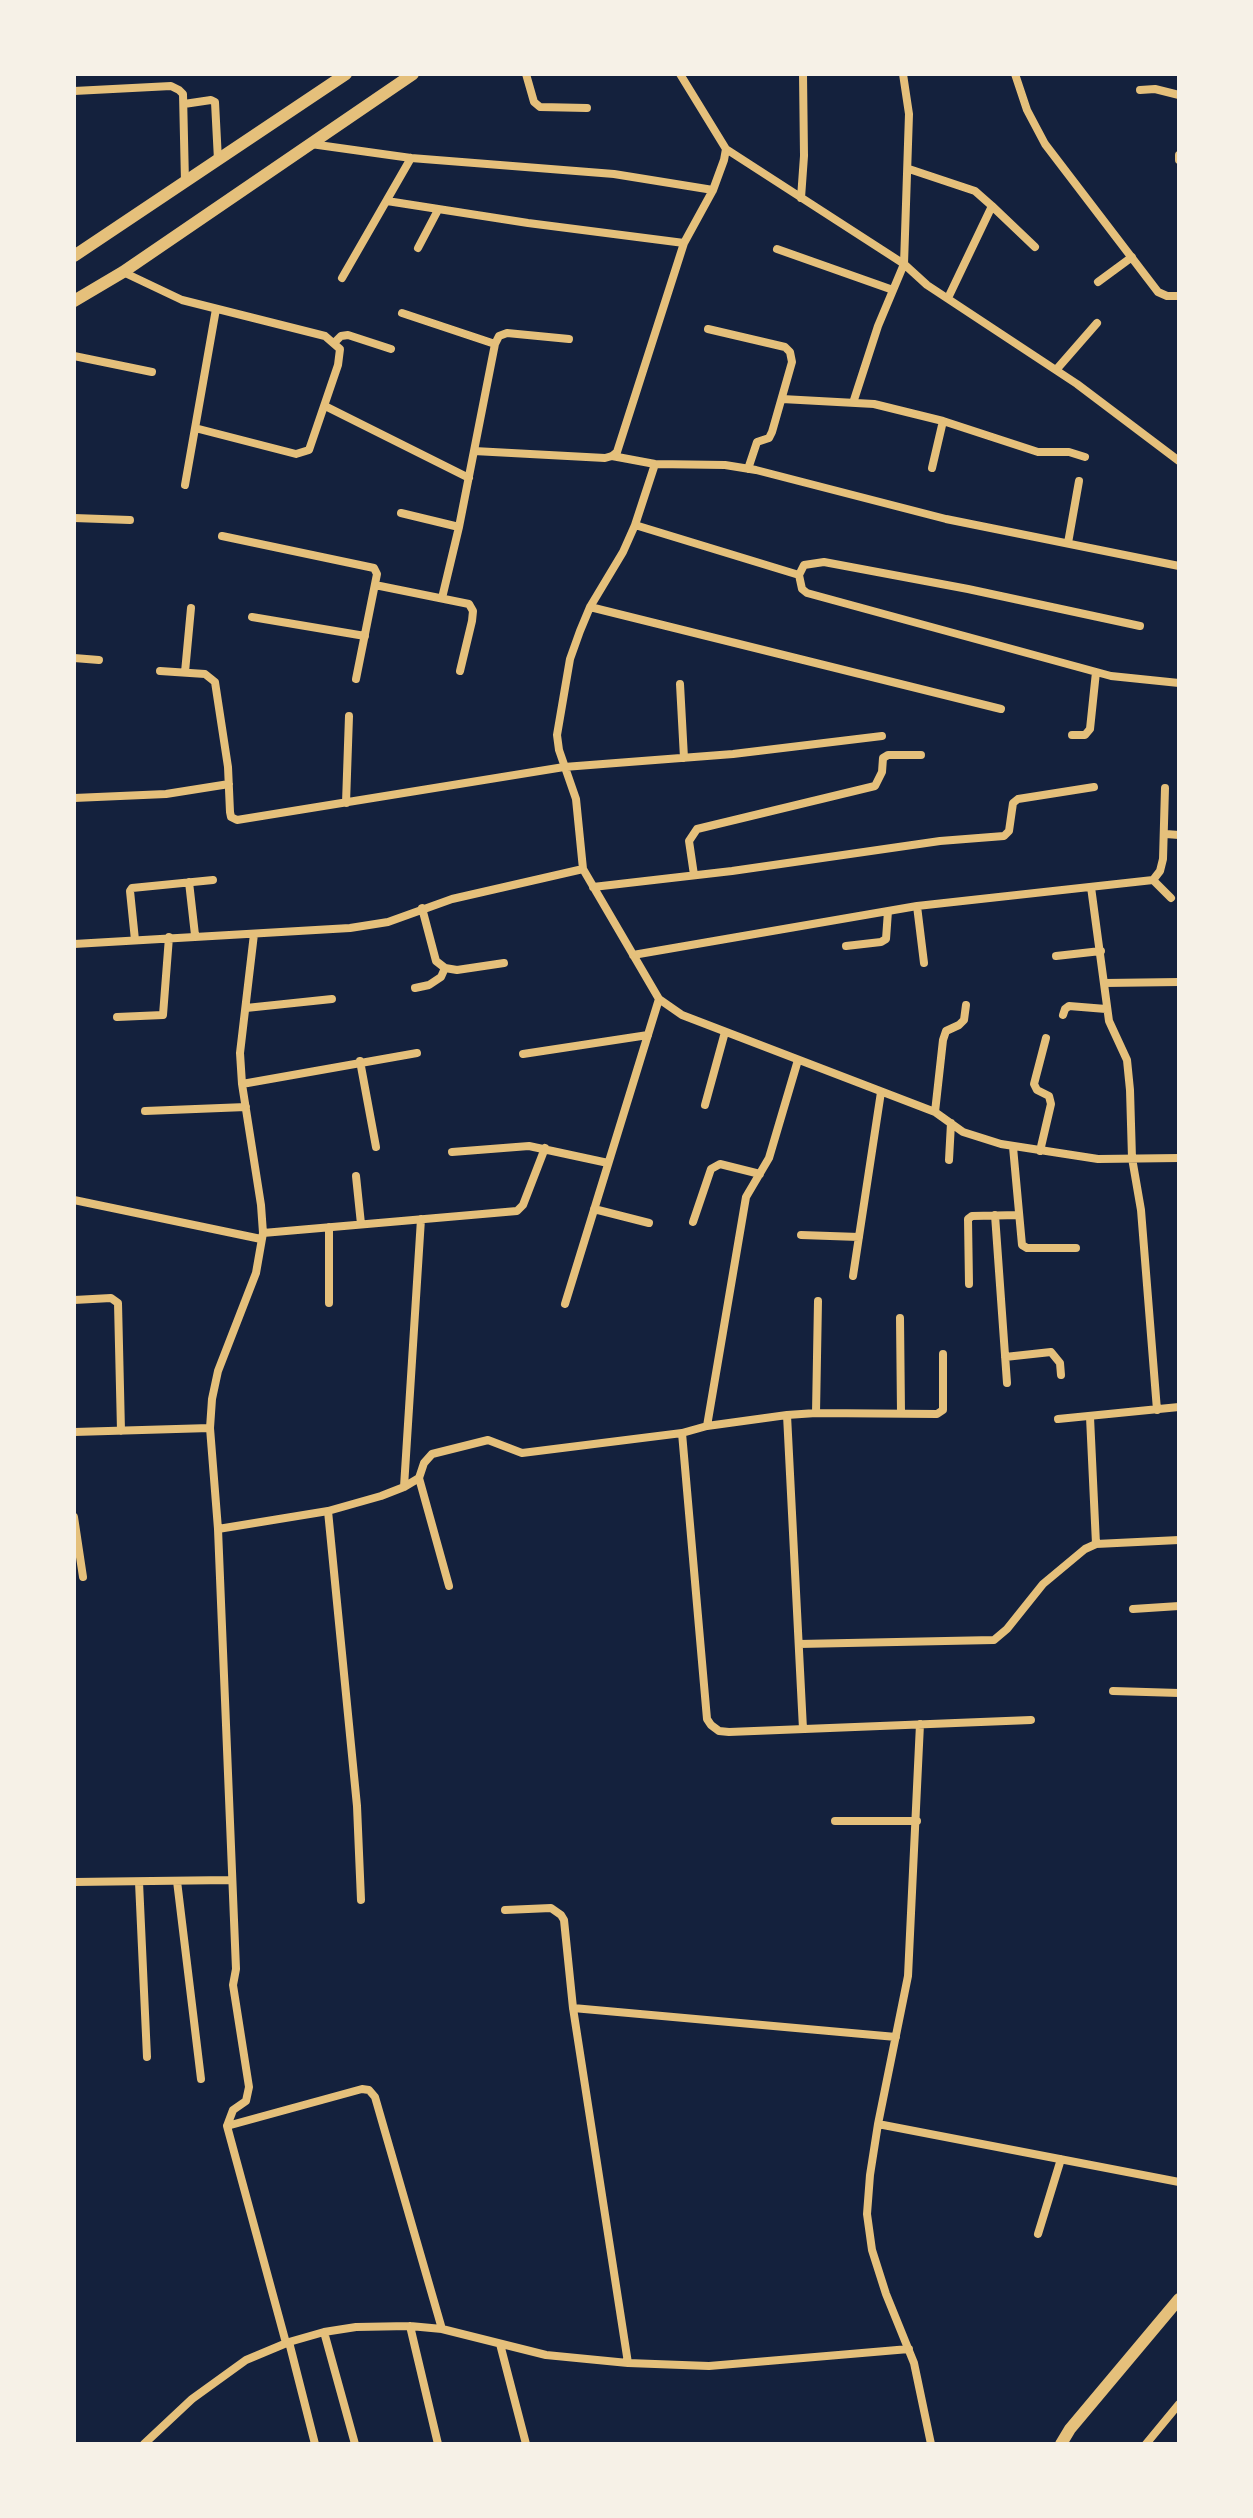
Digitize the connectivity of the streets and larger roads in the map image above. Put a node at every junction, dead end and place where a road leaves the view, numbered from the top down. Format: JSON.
{"nodes":[{"id":1,"x":346,"y":74,"type":"edge"},
{"id":2,"x":413,"y":74,"type":"edge"},
{"id":3,"x":526,"y":74,"type":"edge"},
{"id":4,"x":680,"y":74,"type":"edge"},
{"id":5,"x":803,"y":74,"type":"edge"},
{"id":6,"x":903,"y":74,"type":"edge"},
{"id":7,"x":1015,"y":74,"type":"edge"},
{"id":8,"x":1140,"y":90,"type":"dead end"},
{"id":9,"x":74,"y":91,"type":"edge"},
{"id":10,"x":1179,"y":95,"type":"edge"},
{"id":11,"x":184,"y":104,"type":"junction"},
{"id":12,"x":587,"y":108,"type":"dead end"},
{"id":13,"x":311,"y":144,"type":"junction"},
{"id":14,"x":726,"y":149,"type":"junction"},
{"id":15,"x":411,"y":158,"type":"junction"},
{"id":16,"x":218,"y":160,"type":"junction"},
{"id":17,"x":909,"y":169,"type":"junction"},
{"id":18,"x":185,"y":182,"type":"junction"},
{"id":19,"x":713,"y":190,"type":"junction"},
{"id":20,"x":801,"y":198,"type":"junction"},
{"id":21,"x":387,"y":201,"type":"junction"},
{"id":22,"x":992,"y":206,"type":"junction"},
{"id":23,"x":438,"y":210,"type":"junction"},
{"id":24,"x":684,"y":243,"type":"junction"},
{"id":25,"x":1035,"y":247,"type":"dead end"},
{"id":26,"x":418,"y":248,"type":"dead end"},
{"id":27,"x":777,"y":249,"type":"dead end"},
{"id":28,"x":74,"y":256,"type":"edge"},
{"id":29,"x":1132,"y":257,"type":"junction"},
{"id":30,"x":904,"y":264,"type":"junction"},
{"id":31,"x":123,"y":272,"type":"junction"},
{"id":32,"x":342,"y":278,"type":"dead end"},
{"id":33,"x":1098,"y":282,"type":"dead end"},
{"id":34,"x":893,"y":290,"type":"junction"},
{"id":35,"x":1179,"y":296,"type":"edge"},
{"id":36,"x":948,"y":298,"type":"junction"},
{"id":37,"x":74,"y":301,"type":"edge"},
{"id":38,"x":216,"y":309,"type":"junction"},
{"id":39,"x":402,"y":313,"type":"dead end"},
{"id":40,"x":1097,"y":323,"type":"dead end"},
{"id":41,"x":708,"y":329,"type":"dead end"},
{"id":42,"x":569,"y":339,"type":"dead end"},
{"id":43,"x":335,"y":342,"type":"junction"},
{"id":44,"x":495,"y":344,"type":"junction"},
{"id":45,"x":391,"y":349,"type":"dead end"},
{"id":46,"x":74,"y":356,"type":"edge"},
{"id":47,"x":1056,"y":370,"type":"junction"},
{"id":48,"x":152,"y":372,"type":"dead end"},
{"id":49,"x":782,"y":399,"type":"junction"},
{"id":50,"x":853,"y":403,"type":"junction"},
{"id":51,"x":325,"y":406,"type":"junction"},
{"id":52,"x":943,"y":421,"type":"junction"},
{"id":53,"x":195,"y":428,"type":"junction"},
{"id":54,"x":474,"y":451,"type":"junction"},
{"id":55,"x":612,"y":456,"type":"junction"},
{"id":56,"x":1085,"y":457,"type":"dead end"},
{"id":57,"x":1179,"y":461,"type":"edge"},
{"id":58,"x":655,"y":464,"type":"junction"},
{"id":59,"x":932,"y":468,"type":"dead end"},
{"id":60,"x":748,"y":469,"type":"junction"},
{"id":61,"x":469,"y":478,"type":"junction"},
{"id":62,"x":1079,"y":481,"type":"dead end"},
{"id":63,"x":185,"y":485,"type":"dead end"},
{"id":64,"x":401,"y":513,"type":"dead end"},
{"id":65,"x":74,"y":518,"type":"edge"},
{"id":66,"x":130,"y":520,"type":"dead end"},
{"id":67,"x":635,"y":525,"type":"junction"},
{"id":68,"x":459,"y":527,"type":"junction"},
{"id":69,"x":222,"y":536,"type":"dead end"},
{"id":70,"x":1068,"y":543,"type":"junction"},
{"id":71,"x":1179,"y":566,"type":"edge"},
{"id":72,"x":799,"y":575,"type":"junction"},
{"id":73,"x":375,"y":585,"type":"junction"},
{"id":74,"x":442,"y":598,"type":"junction"},
{"id":75,"x":590,"y":607,"type":"junction"},
{"id":76,"x":191,"y":608,"type":"dead end"},
{"id":77,"x":252,"y":617,"type":"dead end"},
{"id":78,"x":1140,"y":626,"type":"dead end"},
{"id":79,"x":365,"y":636,"type":"junction"},
{"id":80,"x":74,"y":658,"type":"edge"},
{"id":81,"x":99,"y":660,"type":"dead end"},
{"id":82,"x":160,"y":671,"type":"dead end"},
{"id":83,"x":460,"y":671,"type":"dead end"},
{"id":84,"x":185,"y":672,"type":"junction"},
{"id":85,"x":1096,"y":672,"type":"junction"},
{"id":86,"x":356,"y":679,"type":"dead end"},
{"id":87,"x":1179,"y":683,"type":"edge"},
{"id":88,"x":680,"y":684,"type":"dead end"},
{"id":89,"x":1001,"y":709,"type":"dead end"},
{"id":90,"x":349,"y":716,"type":"dead end"},
{"id":91,"x":1072,"y":735,"type":"dead end"},
{"id":92,"x":882,"y":736,"type":"dead end"},
{"id":93,"x":921,"y":755,"type":"dead end"},
{"id":94,"x":684,"y":758,"type":"junction"},
{"id":95,"x":564,"y":767,"type":"junction"},
{"id":96,"x":229,"y":784,"type":"junction"},
{"id":97,"x":1094,"y":787,"type":"dead end"},
{"id":98,"x":1165,"y":788,"type":"dead end"},
{"id":99,"x":74,"y":798,"type":"edge"},
{"id":100,"x":346,"y":803,"type":"junction"},
{"id":101,"x":1166,"y":834,"type":"junction"},
{"id":102,"x":1179,"y":835,"type":"edge"},
{"id":103,"x":583,"y":869,"type":"junction"},
{"id":104,"x":694,"y":875,"type":"junction"},
{"id":105,"x":213,"y":880,"type":"dead end"},
{"id":106,"x":1153,"y":880,"type":"junction"},
{"id":107,"x":189,"y":882,"type":"junction"},
{"id":108,"x":593,"y":887,"type":"junction"},
{"id":109,"x":1091,"y":887,"type":"junction"},
{"id":110,"x":1171,"y":898,"type":"dead end"},
{"id":111,"x":917,"y":906,"type":"junction"},
{"id":112,"x":422,"y":908,"type":"junction"},
{"id":113,"x":888,"y":911,"type":"junction"},
{"id":114,"x":254,"y":934,"type":"junction"},
{"id":115,"x":195,"y":935,"type":"junction"},
{"id":116,"x":169,"y":937,"type":"junction"},
{"id":117,"x":135,"y":940,"type":"junction"},
{"id":118,"x":74,"y":944,"type":"edge"},
{"id":119,"x":846,"y":946,"type":"dead end"},
{"id":120,"x":1101,"y":951,"type":"junction"},
{"id":121,"x":633,"y":955,"type":"junction"},
{"id":122,"x":1056,"y":956,"type":"dead end"},
{"id":123,"x":504,"y":963,"type":"dead end"},
{"id":124,"x":924,"y":963,"type":"dead end"},
{"id":125,"x":445,"y":968,"type":"junction"},
{"id":126,"x":1179,"y":982,"type":"edge"},
{"id":127,"x":1105,"y":983,"type":"junction"},
{"id":128,"x":415,"y":988,"type":"dead end"},
{"id":129,"x":332,"y":999,"type":"dead end"},
{"id":130,"x":659,"y":999,"type":"junction"},
{"id":131,"x":966,"y":1005,"type":"dead end"},
{"id":132,"x":246,"y":1008,"type":"junction"},
{"id":133,"x":1106,"y":1009,"type":"junction"},
{"id":134,"x":1063,"y":1015,"type":"dead end"},
{"id":135,"x":117,"y":1017,"type":"dead end"},
{"id":136,"x":725,"y":1032,"type":"junction"},
{"id":137,"x":648,"y":1035,"type":"junction"},
{"id":138,"x":1046,"y":1038,"type":"dead end"},
{"id":139,"x":417,"y":1053,"type":"dead end"},
{"id":140,"x":523,"y":1054,"type":"dead end"},
{"id":141,"x":798,"y":1060,"type":"junction"},
{"id":142,"x":360,"y":1061,"type":"junction"},
{"id":143,"x":242,"y":1084,"type":"junction"},
{"id":144,"x":881,"y":1092,"type":"junction"},
{"id":145,"x":705,"y":1105,"type":"dead end"},
{"id":146,"x":246,"y":1107,"type":"junction"},
{"id":147,"x":145,"y":1111,"type":"dead end"},
{"id":148,"x":935,"y":1112,"type":"junction"},
{"id":149,"x":951,"y":1123,"type":"junction"},
{"id":150,"x":376,"y":1147,"type":"dead end"},
{"id":151,"x":1013,"y":1147,"type":"junction"},
{"id":152,"x":545,"y":1148,"type":"junction"},
{"id":153,"x":1040,"y":1151,"type":"junction"},
{"id":154,"x":452,"y":1152,"type":"dead end"},
{"id":155,"x":1132,"y":1158,"type":"junction"},
{"id":156,"x":1179,"y":1158,"type":"edge"},
{"id":157,"x":949,"y":1160,"type":"dead end"},
{"id":158,"x":608,"y":1163,"type":"junction"},
{"id":159,"x":760,"y":1174,"type":"junction"},
{"id":160,"x":356,"y":1176,"type":"dead end"},
{"id":161,"x":74,"y":1200,"type":"edge"},
{"id":162,"x":594,"y":1209,"type":"junction"},
{"id":163,"x":995,"y":1215,"type":"junction"},
{"id":164,"x":1019,"y":1215,"type":"junction"},
{"id":165,"x":421,"y":1219,"type":"junction"},
{"id":166,"x":693,"y":1222,"type":"dead end"},
{"id":167,"x":649,"y":1223,"type":"dead end"},
{"id":168,"x":361,"y":1224,"type":"junction"},
{"id":169,"x":329,"y":1227,"type":"junction"},
{"id":170,"x":801,"y":1235,"type":"dead end"},
{"id":171,"x":262,"y":1236,"type":"junction"},
{"id":172,"x":859,"y":1237,"type":"junction"},
{"id":173,"x":1076,"y":1248,"type":"dead end"},
{"id":174,"x":853,"y":1276,"type":"dead end"},
{"id":175,"x":969,"y":1284,"type":"dead end"},
{"id":176,"x":74,"y":1300,"type":"edge"},
{"id":177,"x":818,"y":1301,"type":"dead end"},
{"id":178,"x":329,"y":1303,"type":"dead end"},
{"id":179,"x":565,"y":1304,"type":"dead end"},
{"id":180,"x":900,"y":1318,"type":"dead end"},
{"id":181,"x":943,"y":1354,"type":"dead end"},
{"id":182,"x":1005,"y":1357,"type":"junction"},
{"id":183,"x":1061,"y":1375,"type":"dead end"},
{"id":184,"x":1007,"y":1383,"type":"dead end"},
{"id":185,"x":1179,"y":1407,"type":"edge"},
{"id":186,"x":1157,"y":1410,"type":"junction"},
{"id":187,"x":816,"y":1413,"type":"junction"},
{"id":188,"x":901,"y":1413,"type":"junction"},
{"id":189,"x":787,"y":1415,"type":"junction"},
{"id":190,"x":1090,"y":1417,"type":"junction"},
{"id":191,"x":1058,"y":1419,"type":"dead end"},
{"id":192,"x":707,"y":1426,"type":"junction"},
{"id":193,"x":210,"y":1428,"type":"junction"},
{"id":194,"x":121,"y":1431,"type":"junction"},
{"id":195,"x":74,"y":1432,"type":"edge"},
{"id":196,"x":682,"y":1433,"type":"junction"},
{"id":197,"x":419,"y":1478,"type":"junction"},
{"id":198,"x":404,"y":1487,"type":"junction"},
{"id":199,"x":328,"y":1511,"type":"junction"},
{"id":200,"x":74,"y":1517,"type":"edge"},
{"id":201,"x":218,"y":1529,"type":"junction"},
{"id":202,"x":1179,"y":1540,"type":"edge"},
{"id":203,"x":1096,"y":1544,"type":"junction"},
{"id":204,"x":83,"y":1577,"type":"dead end"},
{"id":205,"x":449,"y":1586,"type":"dead end"},
{"id":206,"x":1179,"y":1606,"type":"edge"},
{"id":207,"x":1133,"y":1609,"type":"dead end"},
{"id":208,"x":799,"y":1644,"type":"junction"},
{"id":209,"x":1113,"y":1691,"type":"dead end"},
{"id":210,"x":1179,"y":1693,"type":"edge"},
{"id":211,"x":1031,"y":1720,"type":"dead end"},
{"id":212,"x":920,"y":1724,"type":"junction"},
{"id":213,"x":803,"y":1729,"type":"junction"},
{"id":214,"x":835,"y":1821,"type":"dead end"},
{"id":215,"x":917,"y":1821,"type":"junction"},
{"id":216,"x":230,"y":1880,"type":"junction"},
{"id":217,"x":177,"y":1881,"type":"junction"},
{"id":218,"x":74,"y":1882,"type":"edge"},
{"id":219,"x":139,"y":1882,"type":"junction"},
{"id":220,"x":361,"y":1900,"type":"dead end"},
{"id":221,"x":505,"y":1910,"type":"dead end"},
{"id":222,"x":573,"y":2008,"type":"junction"},
{"id":223,"x":896,"y":2037,"type":"junction"},
{"id":224,"x":147,"y":2057,"type":"dead end"},
{"id":225,"x":201,"y":2079,"type":"dead end"},
{"id":226,"x":878,"y":2124,"type":"junction"},
{"id":227,"x":227,"y":2126,"type":"junction"},
{"id":228,"x":1061,"y":2159,"type":"junction"},
{"id":229,"x":1179,"y":2182,"type":"edge"},
{"id":230,"x":1038,"y":2234,"type":"dead end"},
{"id":231,"x":1179,"y":2299,"type":"edge"},
{"id":232,"x":410,"y":2326,"type":"junction"},
{"id":233,"x":442,"y":2329,"type":"junction"},
{"id":234,"x":324,"y":2332,"type":"junction"},
{"id":235,"x":288,"y":2342,"type":"junction"},
{"id":236,"x":500,"y":2344,"type":"junction"},
{"id":237,"x":909,"y":2349,"type":"junction"},
{"id":238,"x":628,"y":2363,"type":"junction"},
{"id":239,"x":1179,"y":2404,"type":"edge"},
{"id":240,"x":144,"y":2444,"type":"edge"},
{"id":241,"x":315,"y":2444,"type":"edge"},
{"id":242,"x":355,"y":2444,"type":"edge"},
{"id":243,"x":438,"y":2444,"type":"edge"},
{"id":244,"x":526,"y":2444,"type":"edge"},
{"id":245,"x":931,"y":2444,"type":"edge"},
{"id":246,"x":1061,"y":2444,"type":"edge"},
{"id":247,"x":1146,"y":2444,"type":"edge"}],
"edges":[{"from":1,"to":16,"type":"street"},
{"from":2,"to":13,"type":"street"},
{"from":3,"to":12,"type":"street"},
{"from":4,"to":14,"type":"street"},
{"from":5,"to":20,"type":"street"},
{"from":6,"to":17,"type":"street"},
{"from":7,"to":29,"type":"street"},
{"from":8,"to":10,"type":"street"},
{"from":9,"to":11,"type":"street"},
{"from":11,"to":16,"type":"street"},
{"from":11,"to":18,"type":"street"},
{"from":13,"to":15,"type":"street"},
{"from":13,"to":31,"type":"street"},
{"from":14,"to":19,"type":"street"},
{"from":14,"to":20,"type":"street"},
{"from":15,"to":19,"type":"street"},
{"from":15,"to":21,"type":"street"},
{"from":16,"to":18,"type":"street"},
{"from":17,"to":22,"type":"street"},
{"from":17,"to":30,"type":"street"},
{"from":18,"to":28,"type":"street"},
{"from":19,"to":24,"type":"street"},
{"from":20,"to":30,"type":"street"},
{"from":21,"to":23,"type":"street"},
{"from":21,"to":32,"type":"street"},
{"from":22,"to":25,"type":"street"},
{"from":22,"to":36,"type":"street"},
{"from":23,"to":24,"type":"street"},
{"from":23,"to":26,"type":"street"},
{"from":24,"to":55,"type":"street"},
{"from":27,"to":34,"type":"street"},
{"from":29,"to":33,"type":"street"},
{"from":29,"to":35,"type":"street"},
{"from":30,"to":34,"type":"street"},
{"from":30,"to":36,"type":"street"},
{"from":31,"to":37,"type":"street"},
{"from":31,"to":38,"type":"street"},
{"from":34,"to":50,"type":"street"},
{"from":36,"to":47,"type":"street"},
{"from":38,"to":43,"type":"street"},
{"from":38,"to":53,"type":"street"},
{"from":39,"to":44,"type":"street"},
{"from":40,"to":47,"type":"street"},
{"from":41,"to":49,"type":"street"},
{"from":42,"to":44,"type":"street"},
{"from":43,"to":45,"type":"street"},
{"from":43,"to":51,"type":"street"},
{"from":44,"to":54,"type":"street"},
{"from":46,"to":48,"type":"street"},
{"from":47,"to":57,"type":"street"},
{"from":49,"to":50,"type":"street"},
{"from":49,"to":60,"type":"street"},
{"from":50,"to":52,"type":"street"},
{"from":51,"to":53,"type":"street"},
{"from":51,"to":61,"type":"street"},
{"from":52,"to":56,"type":"street"},
{"from":52,"to":59,"type":"street"},
{"from":53,"to":63,"type":"street"},
{"from":54,"to":55,"type":"street"},
{"from":54,"to":61,"type":"street"},
{"from":55,"to":58,"type":"street"},
{"from":58,"to":60,"type":"street"},
{"from":58,"to":67,"type":"street"},
{"from":60,"to":70,"type":"street"},
{"from":61,"to":68,"type":"street"},
{"from":62,"to":70,"type":"street"},
{"from":64,"to":68,"type":"street"},
{"from":65,"to":66,"type":"street"},
{"from":67,"to":72,"type":"street"},
{"from":67,"to":75,"type":"street"},
{"from":68,"to":74,"type":"street"},
{"from":69,"to":73,"type":"street"},
{"from":70,"to":71,"type":"street"},
{"from":72,"to":78,"type":"street"},
{"from":72,"to":85,"type":"street"},
{"from":73,"to":74,"type":"street"},
{"from":73,"to":79,"type":"street"},
{"from":74,"to":83,"type":"street"},
{"from":75,"to":89,"type":"street"},
{"from":75,"to":95,"type":"street"},
{"from":76,"to":84,"type":"street"},
{"from":77,"to":79,"type":"street"},
{"from":79,"to":86,"type":"street"},
{"from":80,"to":81,"type":"street"},
{"from":82,"to":84,"type":"street"},
{"from":84,"to":96,"type":"street"},
{"from":85,"to":87,"type":"street"},
{"from":85,"to":91,"type":"street"},
{"from":88,"to":94,"type":"street"},
{"from":90,"to":100,"type":"street"},
{"from":92,"to":94,"type":"street"},
{"from":93,"to":104,"type":"street"},
{"from":94,"to":95,"type":"street"},
{"from":95,"to":100,"type":"street"},
{"from":95,"to":103,"type":"street"},
{"from":96,"to":99,"type":"street"},
{"from":96,"to":100,"type":"street"},
{"from":97,"to":104,"type":"street"},
{"from":98,"to":101,"type":"street"},
{"from":101,"to":102,"type":"street"},
{"from":101,"to":106,"type":"street"},
{"from":103,"to":108,"type":"street"},
{"from":103,"to":112,"type":"street"},
{"from":104,"to":108,"type":"street"},
{"from":105,"to":107,"type":"street"},
{"from":106,"to":109,"type":"street"},
{"from":106,"to":110,"type":"street"},
{"from":107,"to":115,"type":"street"},
{"from":107,"to":117,"type":"street"},
{"from":108,"to":121,"type":"street"},
{"from":109,"to":111,"type":"street"},
{"from":109,"to":120,"type":"street"},
{"from":111,"to":113,"type":"street"},
{"from":111,"to":124,"type":"street"},
{"from":112,"to":114,"type":"street"},
{"from":112,"to":125,"type":"street"},
{"from":113,"to":119,"type":"street"},
{"from":113,"to":121,"type":"street"},
{"from":114,"to":115,"type":"street"},
{"from":114,"to":132,"type":"street"},
{"from":115,"to":116,"type":"street"},
{"from":116,"to":117,"type":"street"},
{"from":116,"to":135,"type":"street"},
{"from":117,"to":118,"type":"street"},
{"from":120,"to":122,"type":"street"},
{"from":120,"to":127,"type":"street"},
{"from":121,"to":130,"type":"street"},
{"from":123,"to":125,"type":"street"},
{"from":125,"to":128,"type":"street"},
{"from":126,"to":127,"type":"street"},
{"from":127,"to":133,"type":"street"},
{"from":129,"to":132,"type":"street"},
{"from":130,"to":136,"type":"street"},
{"from":130,"to":137,"type":"street"},
{"from":131,"to":148,"type":"street"},
{"from":132,"to":143,"type":"street"},
{"from":133,"to":134,"type":"street"},
{"from":133,"to":155,"type":"street"},
{"from":136,"to":141,"type":"street"},
{"from":136,"to":145,"type":"street"},
{"from":137,"to":140,"type":"street"},
{"from":137,"to":158,"type":"street"},
{"from":138,"to":153,"type":"street"},
{"from":139,"to":142,"type":"street"},
{"from":141,"to":144,"type":"street"},
{"from":141,"to":159,"type":"street"},
{"from":142,"to":143,"type":"street"},
{"from":142,"to":150,"type":"street"},
{"from":143,"to":146,"type":"street"},
{"from":144,"to":148,"type":"street"},
{"from":144,"to":172,"type":"street"},
{"from":146,"to":147,"type":"street"},
{"from":146,"to":171,"type":"street"},
{"from":148,"to":149,"type":"street"},
{"from":149,"to":151,"type":"street"},
{"from":149,"to":157,"type":"street"},
{"from":151,"to":153,"type":"street"},
{"from":151,"to":164,"type":"street"},
{"from":152,"to":154,"type":"street"},
{"from":152,"to":158,"type":"street"},
{"from":152,"to":165,"type":"street"},
{"from":153,"to":155,"type":"street"},
{"from":155,"to":156,"type":"street"},
{"from":155,"to":186,"type":"street"},
{"from":158,"to":162,"type":"street"},
{"from":159,"to":166,"type":"street"},
{"from":159,"to":192,"type":"street"},
{"from":160,"to":168,"type":"street"},
{"from":161,"to":171,"type":"street"},
{"from":162,"to":167,"type":"street"},
{"from":162,"to":179,"type":"street"},
{"from":163,"to":164,"type":"street"},
{"from":163,"to":175,"type":"street"},
{"from":163,"to":182,"type":"street"},
{"from":164,"to":173,"type":"street"},
{"from":165,"to":168,"type":"street"},
{"from":165,"to":198,"type":"street"},
{"from":168,"to":169,"type":"street"},
{"from":169,"to":171,"type":"street"},
{"from":169,"to":178,"type":"street"},
{"from":170,"to":172,"type":"street"},
{"from":171,"to":193,"type":"street"},
{"from":172,"to":174,"type":"street"},
{"from":176,"to":194,"type":"street"},
{"from":177,"to":187,"type":"street"},
{"from":180,"to":188,"type":"street"},
{"from":181,"to":188,"type":"street"},
{"from":182,"to":183,"type":"street"},
{"from":182,"to":184,"type":"street"},
{"from":185,"to":186,"type":"street"},
{"from":186,"to":190,"type":"street"},
{"from":187,"to":188,"type":"street"},
{"from":187,"to":189,"type":"street"},
{"from":189,"to":192,"type":"street"},
{"from":189,"to":208,"type":"street"},
{"from":190,"to":191,"type":"street"},
{"from":190,"to":203,"type":"street"},
{"from":192,"to":196,"type":"street"},
{"from":193,"to":194,"type":"street"},
{"from":193,"to":201,"type":"street"},
{"from":194,"to":195,"type":"street"},
{"from":196,"to":197,"type":"street"},
{"from":196,"to":213,"type":"street"},
{"from":197,"to":198,"type":"street"},
{"from":197,"to":205,"type":"street"},
{"from":198,"to":199,"type":"street"},
{"from":199,"to":201,"type":"street"},
{"from":199,"to":220,"type":"street"},
{"from":200,"to":204,"type":"street"},
{"from":201,"to":216,"type":"street"},
{"from":202,"to":203,"type":"street"},
{"from":203,"to":208,"type":"street"},
{"from":206,"to":207,"type":"street"},
{"from":208,"to":213,"type":"street"},
{"from":209,"to":210,"type":"street"},
{"from":211,"to":212,"type":"street"},
{"from":212,"to":213,"type":"street"},
{"from":212,"to":215,"type":"street"},
{"from":214,"to":215,"type":"street"},
{"from":215,"to":223,"type":"street"},
{"from":216,"to":217,"type":"street"},
{"from":216,"to":227,"type":"street"},
{"from":217,"to":219,"type":"street"},
{"from":217,"to":225,"type":"street"},
{"from":218,"to":219,"type":"street"},
{"from":219,"to":224,"type":"street"},
{"from":221,"to":222,"type":"street"},
{"from":222,"to":223,"type":"street"},
{"from":222,"to":238,"type":"street"},
{"from":223,"to":226,"type":"street"},
{"from":226,"to":228,"type":"street"},
{"from":226,"to":237,"type":"street"},
{"from":227,"to":233,"type":"street"},
{"from":227,"to":235,"type":"street"},
{"from":228,"to":229,"type":"street"},
{"from":228,"to":230,"type":"street"},
{"from":231,"to":246,"type":"street"},
{"from":232,"to":233,"type":"street"},
{"from":232,"to":234,"type":"street"},
{"from":232,"to":243,"type":"street"},
{"from":233,"to":236,"type":"street"},
{"from":234,"to":235,"type":"street"},
{"from":234,"to":242,"type":"street"},
{"from":235,"to":240,"type":"street"},
{"from":235,"to":241,"type":"street"},
{"from":236,"to":238,"type":"street"},
{"from":236,"to":244,"type":"street"},
{"from":237,"to":238,"type":"street"},
{"from":237,"to":245,"type":"street"},
{"from":239,"to":247,"type":"street"}]}
